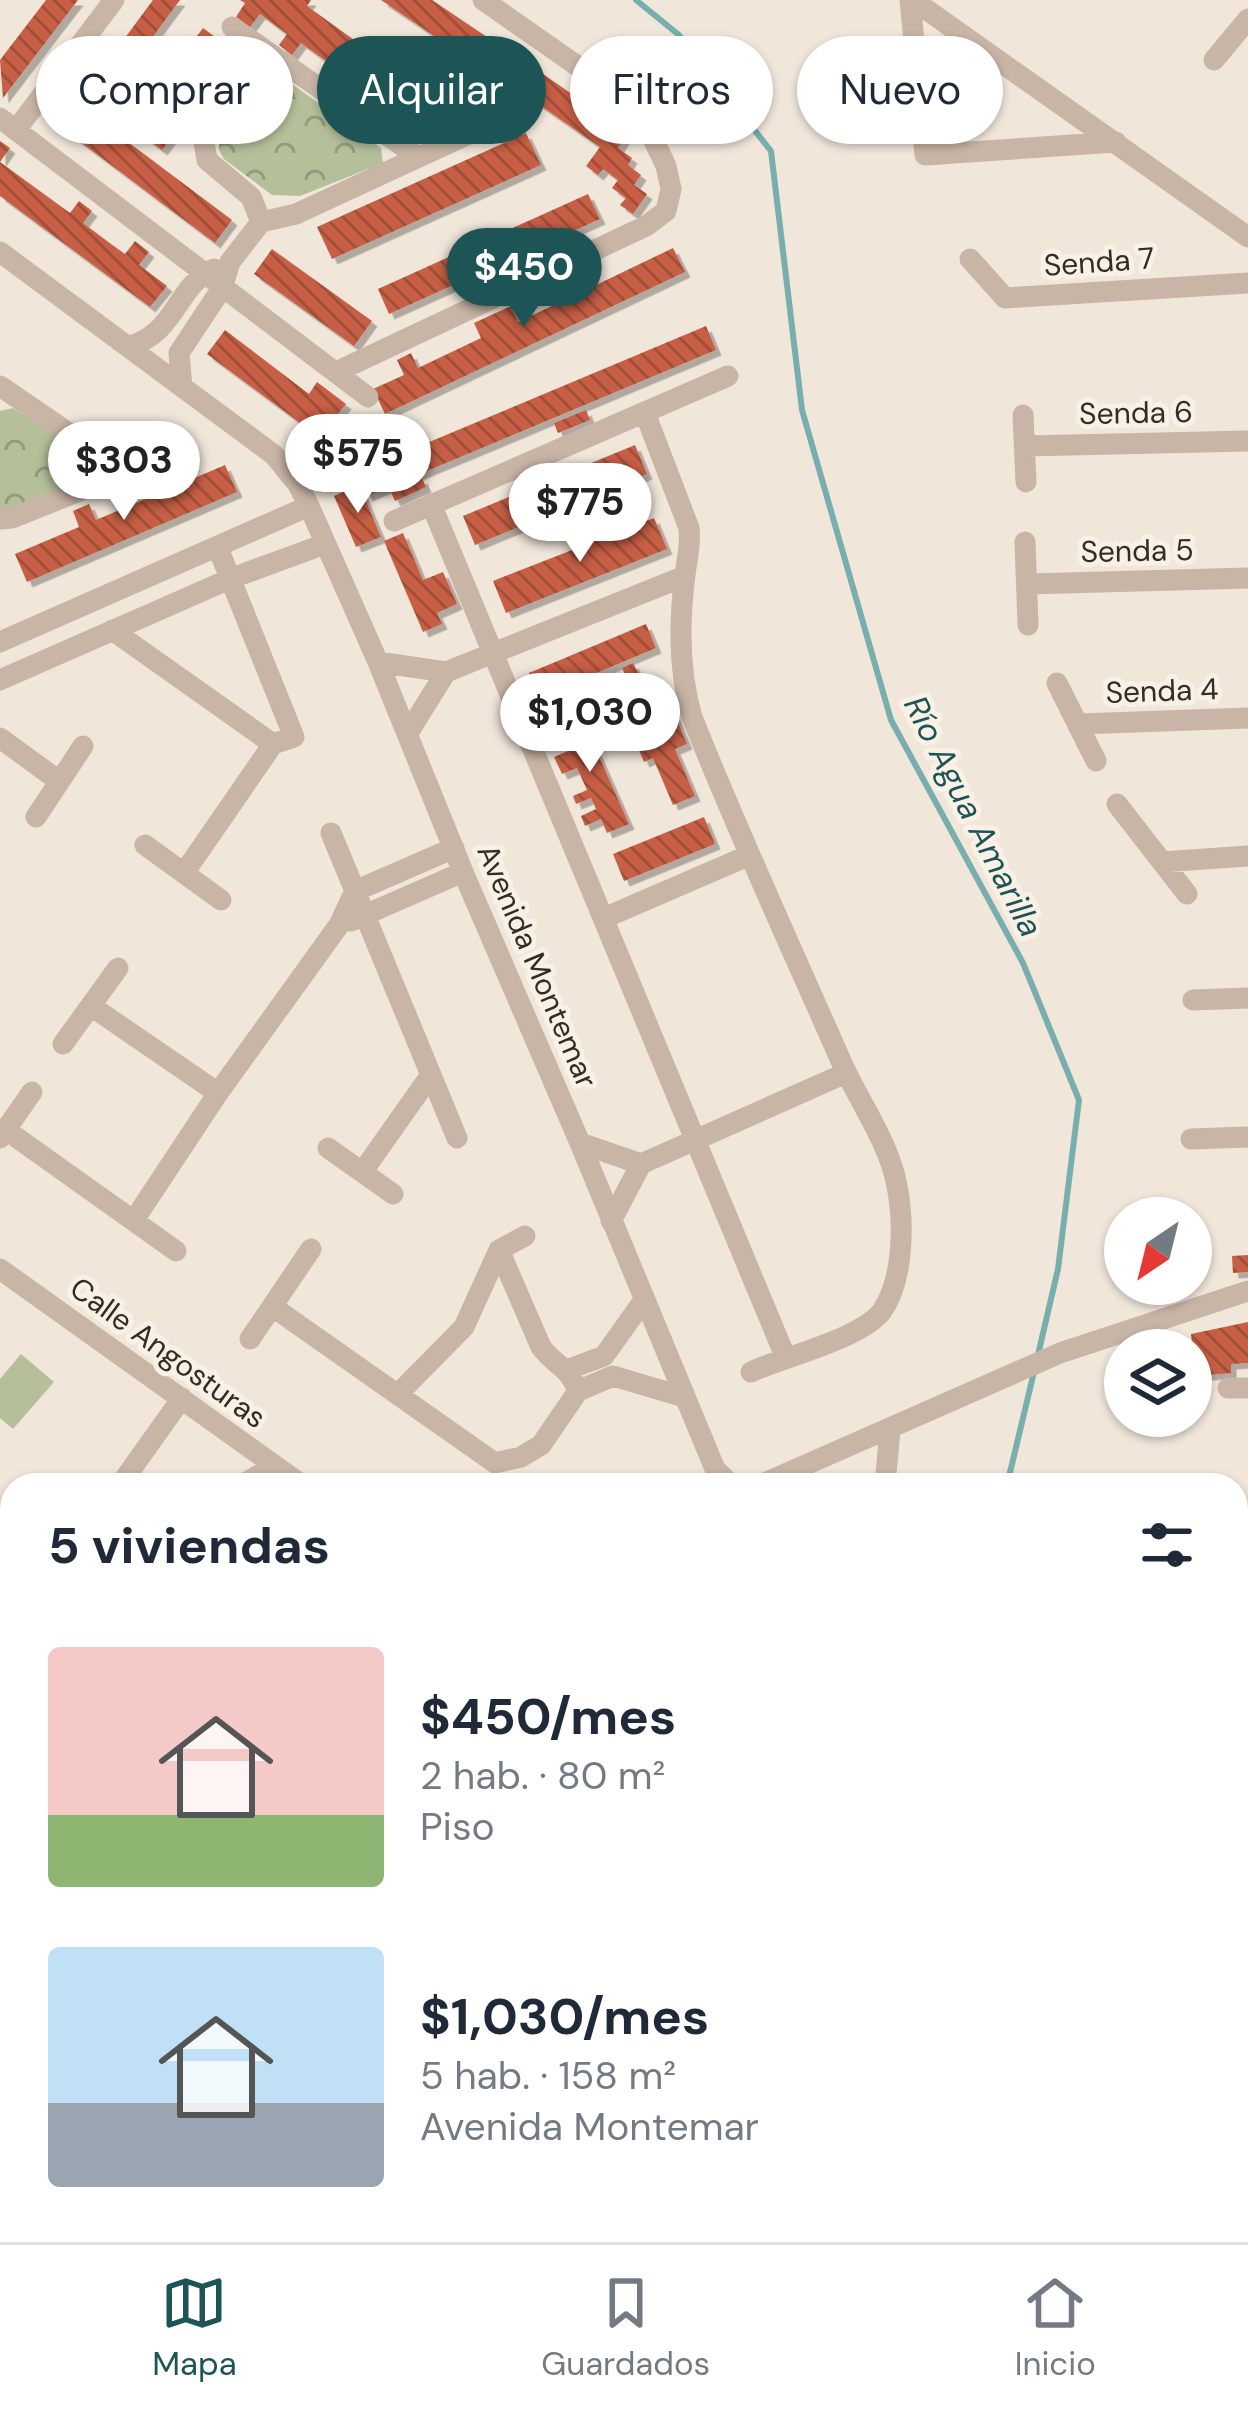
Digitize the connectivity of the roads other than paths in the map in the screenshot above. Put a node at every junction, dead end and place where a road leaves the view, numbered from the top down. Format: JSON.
{"nodes":[{"id":1,"x":114,"y":0,"type":"edge"},
{"id":2,"x":483,"y":0,"type":"edge"},
{"id":3,"x":912,"y":0,"type":"edge"},
{"id":4,"x":1248,"y":20,"type":"edge"},
{"id":5,"x":232,"y":27,"type":"dead end"},
{"id":6,"x":245,"y":36,"type":"edge"},
{"id":7,"x":1214,"y":60,"type":"dead end"},
{"id":8,"x":293,"y":70,"type":"edge"},
{"id":9,"x":8,"y":124,"type":"edge"},
{"id":10,"x":1116,"y":142,"type":"junction"},
{"id":11,"x":204,"y":144,"type":"edge"},
{"id":12,"x":447,"y":144,"type":"edge"},
{"id":13,"x":418,"y":157,"type":"junction"},
{"id":14,"x":261,"y":222,"type":"junction"},
{"id":15,"x":1248,"y":237,"type":"edge"},
{"id":16,"x":0,"y":252,"type":"edge"},
{"id":17,"x":970,"y":259,"type":"dead end"},
{"id":18,"x":230,"y":262,"type":"junction"},
{"id":19,"x":202,"y":274,"type":"junction"},
{"id":20,"x":1248,"y":283,"type":"edge"},
{"id":21,"x":222,"y":288,"type":"junction"},
{"id":22,"x":129,"y":346,"type":"junction"},
{"id":23,"x":337,"y":372,"type":"junction"},
{"id":24,"x":728,"y":376,"type":"dead end"},
{"id":25,"x":0,"y":386,"type":"edge"},
{"id":26,"x":182,"y":387,"type":"junction"},
{"id":27,"x":368,"y":397,"type":"dead end"},
{"id":28,"x":645,"y":413,"type":"junction"},
{"id":29,"x":1023,"y":415,"type":"dead end"},
{"id":30,"x":1248,"y":441,"type":"edge"},
{"id":31,"x":1025,"y":446,"type":"junction"},
{"id":32,"x":177,"y":452,"type":"dead end"},
{"id":33,"x":124,"y":471,"type":"junction"},
{"id":34,"x":1026,"y":482,"type":"dead end"},
{"id":35,"x":431,"y":504,"type":"junction"},
{"id":36,"x":309,"y":506,"type":"junction"},
{"id":37,"x":0,"y":519,"type":"edge"},
{"id":38,"x":394,"y":521,"type":"dead end"},
{"id":39,"x":1025,"y":542,"type":"dead end"},
{"id":40,"x":325,"y":544,"type":"junction"},
{"id":41,"x":218,"y":548,"type":"junction"},
{"id":42,"x":685,"y":576,"type":"junction"},
{"id":43,"x":232,"y":578,"type":"junction"},
{"id":44,"x":1248,"y":578,"type":"edge"},
{"id":45,"x":1028,"y":584,"type":"junction"},
{"id":46,"x":1028,"y":626,"type":"dead end"},
{"id":47,"x":112,"y":630,"type":"junction"},
{"id":48,"x":0,"y":642,"type":"edge"},
{"id":49,"x":492,"y":651,"type":"junction"},
{"id":50,"x":378,"y":662,"type":"junction"},
{"id":51,"x":446,"y":672,"type":"junction"},
{"id":52,"x":0,"y":680,"type":"edge"},
{"id":53,"x":1057,"y":683,"type":"dead end"},
{"id":54,"x":1248,"y":718,"type":"edge"},
{"id":55,"x":1079,"y":724,"type":"junction"},
{"id":56,"x":408,"y":733,"type":"junction"},
{"id":57,"x":0,"y":738,"type":"edge"},
{"id":58,"x":83,"y":746,"type":"dead end"},
{"id":59,"x":290,"y":746,"type":"junction"},
{"id":60,"x":1096,"y":760,"type":"dead end"},
{"id":61,"x":59,"y":781,"type":"junction"},
{"id":62,"x":1118,"y":804,"type":"dead end"},
{"id":63,"x":36,"y":817,"type":"dead end"},
{"id":64,"x":331,"y":833,"type":"dead end"},
{"id":65,"x":145,"y":845,"type":"dead end"},
{"id":66,"x":454,"y":848,"type":"junction"},
{"id":67,"x":750,"y":856,"type":"junction"},
{"id":68,"x":1248,"y":856,"type":"edge"},
{"id":69,"x":1162,"y":862,"type":"junction"},
{"id":70,"x":463,"y":872,"type":"junction"},
{"id":71,"x":184,"y":873,"type":"junction"},
{"id":72,"x":355,"y":891,"type":"junction"},
{"id":73,"x":1187,"y":894,"type":"dead end"},
{"id":74,"x":221,"y":900,"type":"dead end"},
{"id":75,"x":364,"y":915,"type":"junction"},
{"id":76,"x":604,"y":918,"type":"junction"},
{"id":77,"x":339,"y":925,"type":"junction"},
{"id":78,"x":118,"y":968,"type":"dead end"},
{"id":79,"x":1248,"y":998,"type":"edge"},
{"id":80,"x":1193,"y":1000,"type":"dead end"},
{"id":81,"x":91,"y":1006,"type":"junction"},
{"id":82,"x":63,"y":1044,"type":"dead end"},
{"id":83,"x":846,"y":1072,"type":"junction"},
{"id":84,"x":430,"y":1076,"type":"junction"},
{"id":85,"x":32,"y":1092,"type":"dead end"},
{"id":86,"x":218,"y":1093,"type":"junction"},
{"id":87,"x":3,"y":1134,"type":"edge"},
{"id":88,"x":696,"y":1137,"type":"junction"},
{"id":89,"x":1248,"y":1137,"type":"edge"},
{"id":90,"x":457,"y":1138,"type":"dead end"},
{"id":91,"x":1191,"y":1139,"type":"dead end"},
{"id":92,"x":580,"y":1143,"type":"junction"},
{"id":93,"x":328,"y":1148,"type":"dead end"},
{"id":94,"x":641,"y":1165,"type":"junction"},
{"id":95,"x":362,"y":1171,"type":"junction"},
{"id":96,"x":393,"y":1195,"type":"dead end"},
{"id":97,"x":134,"y":1220,"type":"junction"},
{"id":98,"x":611,"y":1221,"type":"junction"},
{"id":99,"x":525,"y":1236,"type":"dead end"},
{"id":100,"x":311,"y":1250,"type":"dead end"},
{"id":101,"x":499,"y":1250,"type":"junction"},
{"id":102,"x":176,"y":1251,"type":"dead end"},
{"id":103,"x":0,"y":1269,"type":"edge"},
{"id":104,"x":1248,"y":1291,"type":"edge"},
{"id":105,"x":644,"y":1300,"type":"junction"},
{"id":106,"x":273,"y":1306,"type":"junction"},
{"id":107,"x":618,"y":1336,"type":"junction"},
{"id":108,"x":250,"y":1339,"type":"dead end"},
{"id":109,"x":785,"y":1356,"type":"junction"},
{"id":110,"x":751,"y":1372,"type":"dead end"},
{"id":111,"x":573,"y":1380,"type":"junction"},
{"id":112,"x":635,"y":1380,"type":"junction"},
{"id":113,"x":399,"y":1393,"type":"junction"},
{"id":114,"x":683,"y":1397,"type":"junction"},
{"id":115,"x":182,"y":1398,"type":"junction"},
{"id":116,"x":890,"y":1430,"type":"junction"},
{"id":117,"x":495,"y":1462,"type":"junction"},
{"id":118,"x":274,"y":1467,"type":"junction"},
{"id":119,"x":129,"y":1473,"type":"edge"},
{"id":120,"x":263,"y":1473,"type":"edge"},
{"id":121,"x":283,"y":1473,"type":"edge"},
{"id":122,"x":488,"y":1473,"type":"edge"},
{"id":123,"x":719,"y":1473,"type":"edge"},
{"id":124,"x":788,"y":1473,"type":"edge"},
{"id":125,"x":886,"y":1473,"type":"edge"}],
"edges":[{"from":1,"to":9,"type":"street"},
{"from":2,"to":23,"type":"street"},
{"from":3,"to":10,"type":"street"},
{"from":3,"to":10,"type":"street"},
{"from":4,"to":7,"type":"street"},
{"from":5,"to":6,"type":"street"},
{"from":8,"to":13,"type":"street"},
{"from":9,"to":19,"type":"street"},
{"from":10,"to":15,"type":"street"},
{"from":11,"to":14,"type":"street"},
{"from":12,"to":13,"type":"street"},
{"from":13,"to":14,"type":"street"},
{"from":14,"to":18,"type":"street"},
{"from":16,"to":22,"type":"street","name":"Avenida Montemar"},
{"from":17,"to":20,"type":"street","name":"Senda 7"},
{"from":18,"to":19,"type":"street"},
{"from":18,"to":21,"type":"street"},
{"from":19,"to":21,"type":"street"},
{"from":19,"to":22,"type":"street"},
{"from":21,"to":23,"type":"street"},
{"from":21,"to":26,"type":"street"},
{"from":22,"to":26,"type":"street","name":"Avenida Montemar"},
{"from":23,"to":27,"type":"street"},
{"from":24,"to":28,"type":"street"},
{"from":25,"to":33,"type":"street"},
{"from":26,"to":36,"type":"street","name":"Avenida Montemar"},
{"from":28,"to":35,"type":"street"},
{"from":28,"to":42,"type":"street"},
{"from":29,"to":31,"type":"street"},
{"from":30,"to":31,"type":"street","name":"Senda 6"},
{"from":31,"to":34,"type":"street"},
{"from":32,"to":33,"type":"street"},
{"from":33,"to":37,"type":"street"},
{"from":35,"to":38,"type":"street"},
{"from":35,"to":49,"type":"street"},
{"from":36,"to":40,"type":"street","name":"Avenida Montemar"},
{"from":36,"to":41,"type":"street"},
{"from":39,"to":45,"type":"street"},
{"from":40,"to":43,"type":"street"},
{"from":40,"to":50,"type":"street","name":"Avenida Montemar"},
{"from":41,"to":43,"type":"street"},
{"from":41,"to":48,"type":"street"},
{"from":42,"to":49,"type":"street"},
{"from":42,"to":67,"type":"street"},
{"from":43,"to":47,"type":"street"},
{"from":43,"to":59,"type":"street"},
{"from":44,"to":45,"type":"street","name":"Senda 5"},
{"from":45,"to":46,"type":"street"},
{"from":47,"to":52,"type":"street"},
{"from":47,"to":59,"type":"street"},
{"from":49,"to":51,"type":"street"},
{"from":49,"to":76,"type":"street"},
{"from":50,"to":51,"type":"street"},
{"from":50,"to":56,"type":"street","name":"Avenida Montemar"},
{"from":51,"to":56,"type":"street"},
{"from":53,"to":55,"type":"street","name":"Senda 4"},
{"from":54,"to":55,"type":"street","name":"Senda 4"},
{"from":55,"to":60,"type":"street","name":"Senda 4"},
{"from":56,"to":66,"type":"street","name":"Avenida Montemar"},
{"from":57,"to":61,"type":"street"},
{"from":58,"to":61,"type":"street"},
{"from":59,"to":71,"type":"street"},
{"from":61,"to":63,"type":"street"},
{"from":62,"to":69,"type":"street"},
{"from":64,"to":72,"type":"street"},
{"from":65,"to":71,"type":"street"},
{"from":66,"to":70,"type":"street","name":"Avenida Montemar"},
{"from":66,"to":72,"type":"street"},
{"from":67,"to":76,"type":"street"},
{"from":67,"to":83,"type":"street"},
{"from":68,"to":69,"type":"street"},
{"from":69,"to":73,"type":"street"},
{"from":70,"to":75,"type":"street"},
{"from":70,"to":92,"type":"street","name":"Avenida Montemar"},
{"from":71,"to":74,"type":"street"},
{"from":72,"to":75,"type":"street"},
{"from":72,"to":77,"type":"street"},
{"from":75,"to":77,"type":"street"},
{"from":75,"to":84,"type":"street"},
{"from":76,"to":88,"type":"street"},
{"from":77,"to":86,"type":"street"},
{"from":78,"to":81,"type":"street"},
{"from":79,"to":80,"type":"street"},
{"from":81,"to":82,"type":"street"},
{"from":81,"to":86,"type":"street"},
{"from":83,"to":88,"type":"street"},
{"from":83,"to":109,"type":"street"},
{"from":84,"to":90,"type":"street"},
{"from":84,"to":95,"type":"street"},
{"from":85,"to":87,"type":"street"},
{"from":86,"to":97,"type":"street"},
{"from":87,"to":97,"type":"street"},
{"from":88,"to":94,"type":"street"},
{"from":88,"to":109,"type":"street"},
{"from":89,"to":91,"type":"street"},
{"from":92,"to":94,"type":"street"},
{"from":92,"to":98,"type":"street","name":"Avenida Montemar"},
{"from":93,"to":95,"type":"street"},
{"from":94,"to":98,"type":"street"},
{"from":95,"to":96,"type":"street"},
{"from":97,"to":102,"type":"street"},
{"from":98,"to":105,"type":"street","name":"Avenida Montemar"},
{"from":99,"to":101,"type":"street"},
{"from":100,"to":106,"type":"street"},
{"from":101,"to":111,"type":"street"},
{"from":101,"to":113,"type":"street"},
{"from":103,"to":115,"type":"street","name":"Calle Angosturas"},
{"from":104,"to":116,"type":"street"},
{"from":105,"to":107,"type":"street"},
{"from":105,"to":114,"type":"street","name":"Avenida Montemar"},
{"from":106,"to":108,"type":"street"},
{"from":106,"to":113,"type":"street"},
{"from":107,"to":111,"type":"street"},
{"from":107,"to":112,"type":"street"},
{"from":109,"to":110,"type":"street"},
{"from":111,"to":112,"type":"street"},
{"from":111,"to":117,"type":"street"},
{"from":112,"to":114,"type":"street"},
{"from":113,"to":117,"type":"street"},
{"from":114,"to":123,"type":"street","name":"Avenida Montemar"},
{"from":115,"to":118,"type":"street","name":"Calle Angosturas"},
{"from":115,"to":119,"type":"street"},
{"from":116,"to":124,"type":"street"},
{"from":116,"to":125,"type":"street"},
{"from":117,"to":122,"type":"street"},
{"from":118,"to":120,"type":"street"},
{"from":118,"to":121,"type":"street","name":"Calle Angosturas"}]}
